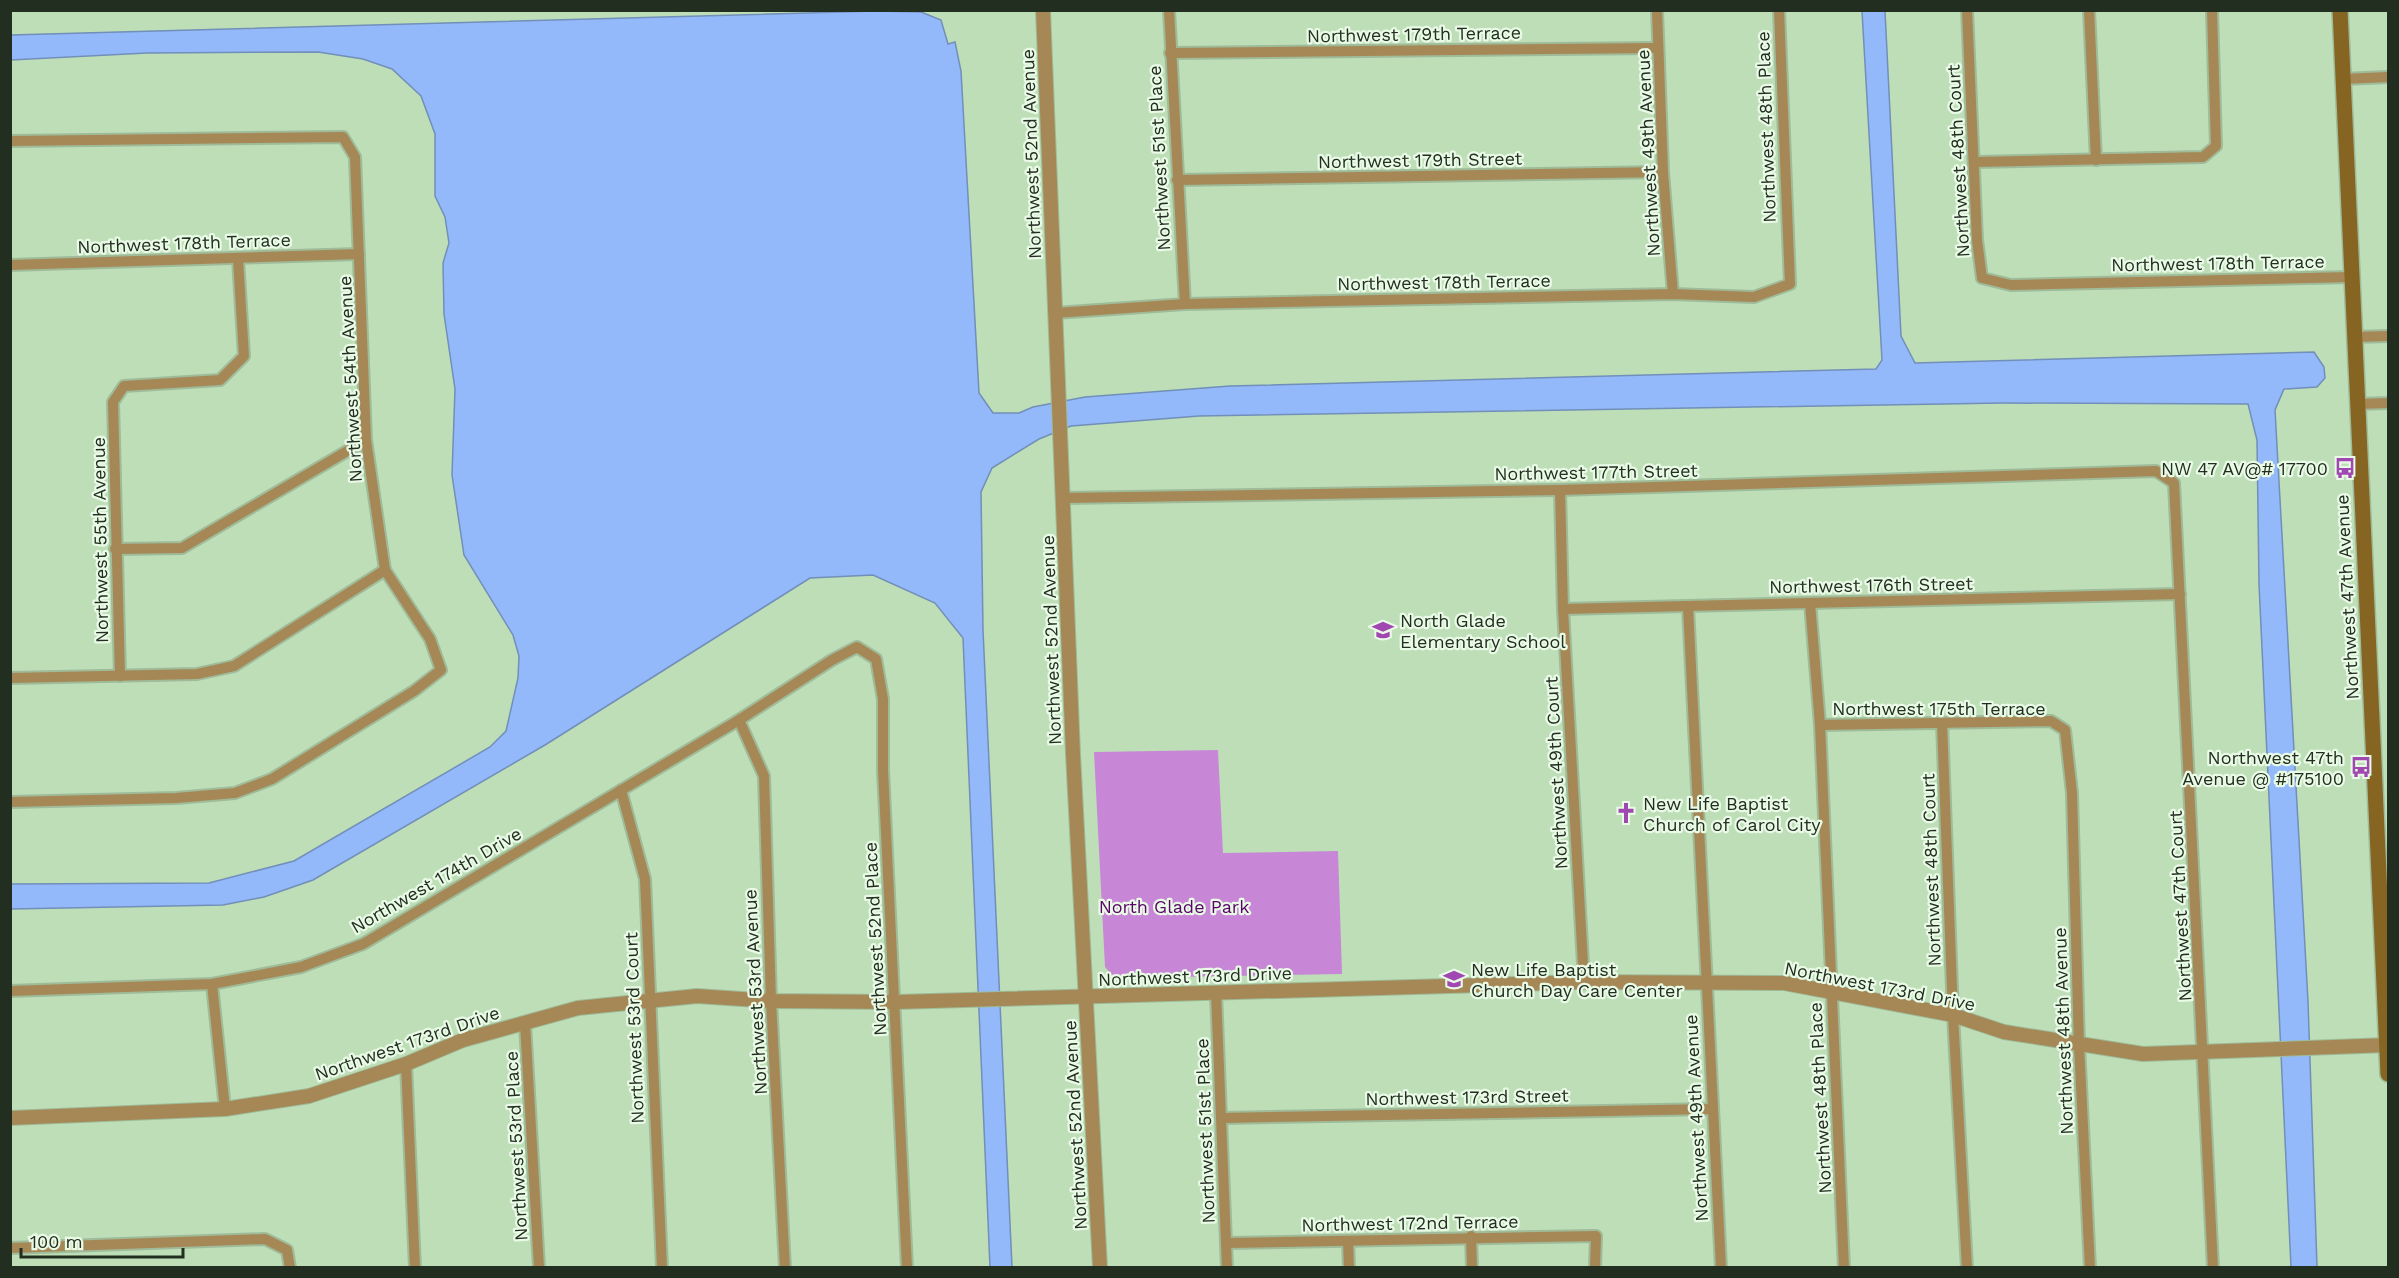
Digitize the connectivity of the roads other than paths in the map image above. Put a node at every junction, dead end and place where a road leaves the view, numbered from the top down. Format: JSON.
{"nodes":[{"id":1,"x":1043,"y":10,"type":"edge"},
{"id":2,"x":1169,"y":10,"type":"edge"},
{"id":3,"x":1657,"y":10,"type":"edge"},
{"id":4,"x":1779,"y":10,"type":"edge"},
{"id":5,"x":1967,"y":10,"type":"edge"},
{"id":6,"x":2089,"y":10,"type":"edge"},
{"id":7,"x":2212,"y":10,"type":"edge"},
{"id":8,"x":2340,"y":10,"type":"edge"},
{"id":9,"x":1658,"y":48,"type":"junction"},
{"id":10,"x":1170,"y":53,"type":"junction"},
{"id":11,"x":2388,"y":77,"type":"edge"},
{"id":12,"x":2343,"y":79,"type":"junction"},
{"id":13,"x":10,"y":141,"type":"edge"},
{"id":14,"x":2096,"y":160,"type":"junction"},
{"id":15,"x":1975,"y":162,"type":"junction"},
{"id":16,"x":1663,"y":172,"type":"junction"},
{"id":17,"x":1177,"y":180,"type":"junction"},
{"id":18,"x":1787,"y":242,"type":"joint"},
{"id":19,"x":359,"y":254,"type":"junction"},
{"id":20,"x":238,"y":259,"type":"junction"},
{"id":21,"x":10,"y":265,"type":"edge"},
{"id":22,"x":2352,"y":277,"type":"junction"},
{"id":23,"x":2085,"y":282,"type":"joint"},
{"id":24,"x":1673,"y":294,"type":"junction"},
{"id":25,"x":1185,"y":304,"type":"junction"},
{"id":26,"x":1055,"y":313,"type":"junction"},
{"id":27,"x":2388,"y":336,"type":"edge"},
{"id":28,"x":2354,"y":337,"type":"junction"},
{"id":29,"x":2388,"y":403,"type":"edge"},
{"id":30,"x":2358,"y":404,"type":"junction"},
{"id":31,"x":366,"y":440,"type":"junction"},
{"id":32,"x":2130,"y":472,"type":"joint"},
{"id":33,"x":1560,"y":490,"type":"junction"},
{"id":34,"x":1063,"y":498,"type":"junction"},
{"id":35,"x":115,"y":549,"type":"junction"},
{"id":36,"x":385,"y":570,"type":"junction"},
{"id":37,"x":2180,"y":594,"type":"junction"},
{"id":38,"x":1810,"y":603,"type":"junction"},
{"id":39,"x":1688,"y":607,"type":"junction"},
{"id":40,"x":1563,"y":609,"type":"junction"},
{"id":41,"x":832,"y":660,"type":"joint"},
{"id":42,"x":120,"y":676,"type":"junction"},
{"id":43,"x":10,"y":678,"type":"edge"},
{"id":44,"x":739,"y":720,"type":"junction"},
{"id":45,"x":1942,"y":723,"type":"junction"},
{"id":46,"x":1820,"y":725,"type":"junction"},
{"id":47,"x":621,"y":790,"type":"junction"},
{"id":48,"x":2072,"y":793,"type":"joint"},
{"id":49,"x":10,"y":802,"type":"edge"},
{"id":50,"x":1584,"y":982,"type":"junction"},
{"id":51,"x":1704,"y":982,"type":"junction"},
{"id":52,"x":212,"y":984,"type":"junction"},
{"id":53,"x":1831,"y":990,"type":"junction"},
{"id":54,"x":10,"y":991,"type":"edge"},
{"id":55,"x":1216,"y":993,"type":"junction"},
{"id":56,"x":1086,"y":997,"type":"junction"},
{"id":57,"x":649,"y":1000,"type":"junction"},
{"id":58,"x":771,"y":1001,"type":"junction"},
{"id":59,"x":896,"y":1002,"type":"junction"},
{"id":60,"x":1953,"y":1015,"type":"junction"},
{"id":61,"x":525,"y":1023,"type":"junction"},
{"id":62,"x":2079,"y":1045,"type":"junction"},
{"id":63,"x":2388,"y":1045,"type":"edge"},
{"id":64,"x":2204,"y":1052,"type":"junction"},
{"id":65,"x":406,"y":1064,"type":"junction"},
{"id":66,"x":2388,"y":1074,"type":"edge"},
{"id":67,"x":225,"y":1109,"type":"junction"},
{"id":68,"x":1712,"y":1109,"type":"junction"},
{"id":69,"x":10,"y":1118,"type":"edge"},
{"id":70,"x":1222,"y":1118,"type":"junction"},
{"id":71,"x":1471,"y":1236,"type":"junction"},
{"id":72,"x":1348,"y":1241,"type":"junction"},
{"id":73,"x":1226,"y":1243,"type":"junction"},
{"id":74,"x":10,"y":1248,"type":"edge"},
{"id":75,"x":290,"y":1268,"type":"edge"},
{"id":76,"x":415,"y":1268,"type":"edge"},
{"id":77,"x":539,"y":1268,"type":"edge"},
{"id":78,"x":662,"y":1268,"type":"edge"},
{"id":79,"x":785,"y":1268,"type":"edge"},
{"id":80,"x":907,"y":1268,"type":"edge"},
{"id":81,"x":1100,"y":1268,"type":"edge"},
{"id":82,"x":1227,"y":1268,"type":"edge"},
{"id":83,"x":1349,"y":1268,"type":"edge"},
{"id":84,"x":1472,"y":1268,"type":"edge"},
{"id":85,"x":1595,"y":1268,"type":"edge"},
{"id":86,"x":1721,"y":1268,"type":"edge"},
{"id":87,"x":1844,"y":1268,"type":"edge"},
{"id":88,"x":1967,"y":1268,"type":"edge"},
{"id":89,"x":2090,"y":1268,"type":"edge"},
{"id":90,"x":2213,"y":1268,"type":"edge"}],
"edges":[{"from":1,"to":26,"type":"street","name":"Northwest 52nd Avenue"},
{"from":2,"to":10,"type":"street","name":"Northwest 51st Place"},
{"from":3,"to":9,"type":"street","name":"Northwest 49th Avenue"},
{"from":4,"to":18,"type":"street","name":"Northwest 48th Place"},
{"from":5,"to":15,"type":"street","name":"Northwest 48th Court"},
{"from":6,"to":14,"type":"street"},
{"from":7,"to":14,"type":"street"},
{"from":8,"to":12,"type":"main road","name":"Northwest 47th Avenue"},
{"from":9,"to":10,"type":"street","name":"Northwest 179th Terrace"},
{"from":9,"to":16,"type":"street","name":"Northwest 49th Avenue"},
{"from":10,"to":17,"type":"street","name":"Northwest 51st Place"},
{"from":11,"to":12,"type":"street"},
{"from":12,"to":22,"type":"main road","name":"Northwest 47th Avenue"},
{"from":13,"to":19,"type":"street","name":"Northwest 54th Avenue"},
{"from":14,"to":15,"type":"street"},
{"from":15,"to":23,"type":"street","name":"Northwest 48th Court"},
{"from":16,"to":17,"type":"street","name":"Northwest 179th Street"},
{"from":16,"to":24,"type":"street","name":"Northwest 49th Avenue"},
{"from":17,"to":25,"type":"street","name":"Northwest 51st Place"},
{"from":18,"to":24,"type":"street","name":"Northwest 178th Terrace"},
{"from":19,"to":20,"type":"street","name":"Northwest 178th Terrace"},
{"from":19,"to":31,"type":"street","name":"Northwest 54th Avenue"},
{"from":20,"to":21,"type":"street","name":"Northwest 178th Terrace"},
{"from":20,"to":35,"type":"street","name":"Northwest 55th Avenue"},
{"from":22,"to":23,"type":"street","name":"Northwest 178th Terrace"},
{"from":22,"to":28,"type":"main road","name":"Northwest 47th Avenue"},
{"from":24,"to":25,"type":"street","name":"Northwest 178th Terrace"},
{"from":25,"to":26,"type":"street","name":"Northwest 178th Terrace"},
{"from":26,"to":34,"type":"street","name":"Northwest 52nd Avenue"},
{"from":27,"to":28,"type":"street"},
{"from":28,"to":30,"type":"main road","name":"Northwest 47th Avenue"},
{"from":29,"to":30,"type":"street"},
{"from":30,"to":63,"type":"main road","name":"Northwest 47th Avenue"},
{"from":31,"to":35,"type":"street"},
{"from":31,"to":36,"type":"street","name":"Northwest 54th Avenue"},
{"from":32,"to":33,"type":"street","name":"Northwest 177th Street"},
{"from":32,"to":37,"type":"street","name":"Northwest 47th Court"},
{"from":33,"to":34,"type":"street","name":"Northwest 177th Street"},
{"from":33,"to":40,"type":"street","name":"Northwest 49th Court"},
{"from":34,"to":56,"type":"street","name":"Northwest 52nd Avenue"},
{"from":35,"to":42,"type":"street","name":"Northwest 55th Avenue"},
{"from":36,"to":42,"type":"street"},
{"from":36,"to":49,"type":"street","name":"Northwest 54th Avenue"},
{"from":37,"to":38,"type":"street","name":"Northwest 176th Street"},
{"from":37,"to":64,"type":"street","name":"Northwest 47th Court"},
{"from":38,"to":39,"type":"street","name":"Northwest 176th Street"},
{"from":38,"to":46,"type":"street","name":"Northwest 48th Place"},
{"from":39,"to":40,"type":"street","name":"Northwest 176th Street"},
{"from":39,"to":51,"type":"street","name":"Northwest 49th Avenue"},
{"from":40,"to":50,"type":"street","name":"Northwest 49th Court"},
{"from":41,"to":44,"type":"street","name":"Northwest 174th Drive"},
{"from":41,"to":59,"type":"street","name":"Northwest 52nd Place"},
{"from":42,"to":43,"type":"street"},
{"from":44,"to":47,"type":"street","name":"Northwest 174th Drive"},
{"from":44,"to":58,"type":"street","name":"Northwest 53rd Avenue"},
{"from":45,"to":46,"type":"street","name":"Northwest 175th Terrace"},
{"from":45,"to":48,"type":"street","name":"Northwest 175th Terrace"},
{"from":45,"to":60,"type":"street","name":"Northwest 48th Court"},
{"from":46,"to":53,"type":"street","name":"Northwest 48th Place"},
{"from":47,"to":52,"type":"street","name":"Northwest 174th Drive"},
{"from":47,"to":57,"type":"street","name":"Northwest 53rd Court"},
{"from":48,"to":62,"type":"street","name":"Northwest 48th Avenue"},
{"from":50,"to":51,"type":"street","name":"Northwest 173rd Drive"},
{"from":50,"to":55,"type":"street","name":"Northwest 173rd Drive"},
{"from":51,"to":53,"type":"street","name":"Northwest 173rd Drive"},
{"from":51,"to":68,"type":"street","name":"Northwest 49th Avenue"},
{"from":52,"to":54,"type":"street","name":"Northwest 174th Drive"},
{"from":52,"to":67,"type":"street"},
{"from":53,"to":60,"type":"street","name":"Northwest 173rd Drive"},
{"from":53,"to":87,"type":"street","name":"Northwest 48th Place"},
{"from":55,"to":56,"type":"street","name":"Northwest 173rd Drive"},
{"from":55,"to":70,"type":"street","name":"Northwest 51st Place"},
{"from":56,"to":59,"type":"street","name":"Northwest 173rd Drive"},
{"from":56,"to":81,"type":"street","name":"Northwest 52nd Avenue"},
{"from":57,"to":58,"type":"street","name":"Northwest 173rd Drive"},
{"from":57,"to":61,"type":"street","name":"Northwest 173rd Drive"},
{"from":57,"to":78,"type":"street","name":"Northwest 53rd Court"},
{"from":58,"to":59,"type":"street","name":"Northwest 173rd Drive"},
{"from":58,"to":79,"type":"street","name":"Northwest 53rd Avenue"},
{"from":59,"to":80,"type":"street","name":"Northwest 52nd Place"},
{"from":60,"to":62,"type":"street","name":"Northwest 173rd Drive"},
{"from":60,"to":88,"type":"street","name":"Northwest 48th Court"},
{"from":61,"to":65,"type":"street","name":"Northwest 173rd Drive"},
{"from":61,"to":77,"type":"street","name":"Northwest 53rd Place"},
{"from":62,"to":64,"type":"street","name":"Northwest 173rd Drive"},
{"from":62,"to":89,"type":"street","name":"Northwest 48th Avenue"},
{"from":63,"to":64,"type":"street","name":"Northwest 173rd Drive"},
{"from":63,"to":66,"type":"main road","name":"Northwest 47th Avenue"},
{"from":64,"to":90,"type":"street","name":"Northwest 47th Court"},
{"from":65,"to":67,"type":"street","name":"Northwest 173rd Drive"},
{"from":65,"to":76,"type":"street"},
{"from":67,"to":69,"type":"street","name":"Northwest 173rd Drive"},
{"from":68,"to":70,"type":"street","name":"Northwest 173rd Street"},
{"from":68,"to":86,"type":"street","name":"Northwest 49th Avenue"},
{"from":70,"to":73,"type":"street","name":"Northwest 51st Place"},
{"from":71,"to":72,"type":"street","name":"Northwest 172nd Terrace"},
{"from":71,"to":84,"type":"street"},
{"from":71,"to":85,"type":"street","name":"Northwest 172nd Terrace"},
{"from":72,"to":73,"type":"street","name":"Northwest 172nd Terrace"},
{"from":72,"to":83,"type":"street"},
{"from":73,"to":82,"type":"street","name":"Northwest 51st Place"},
{"from":74,"to":75,"type":"street"}]}
